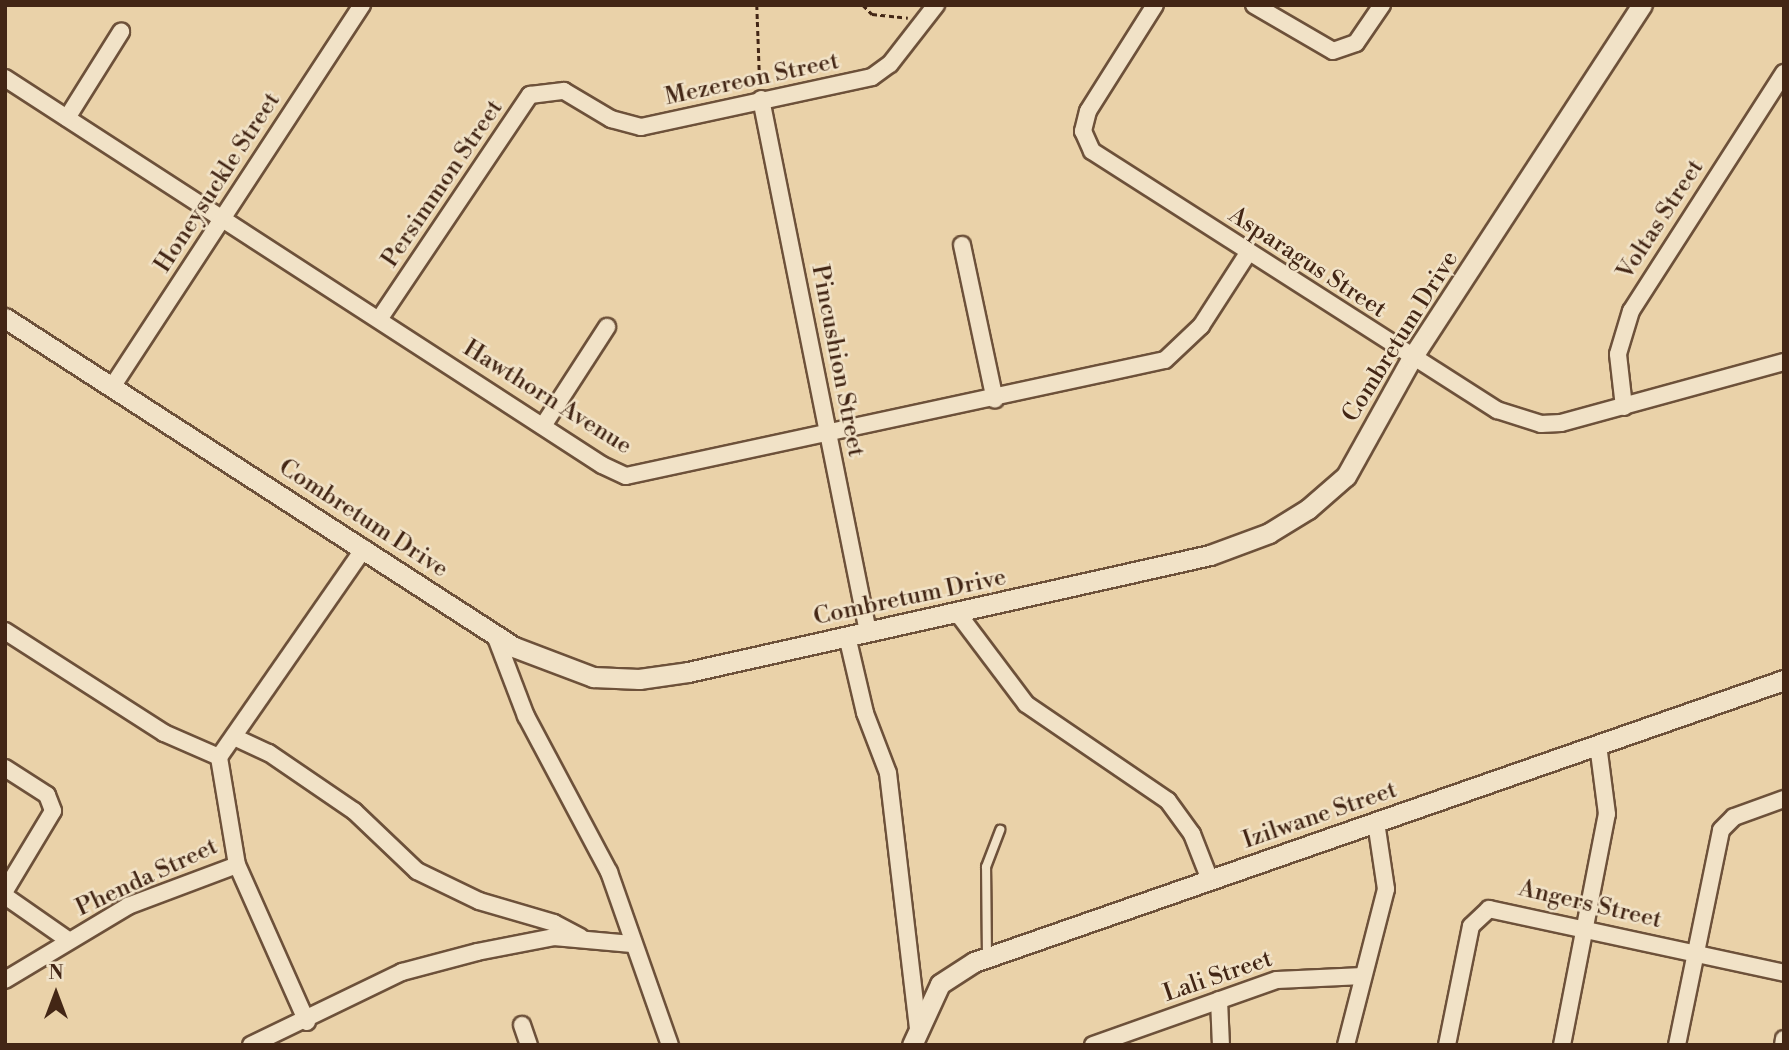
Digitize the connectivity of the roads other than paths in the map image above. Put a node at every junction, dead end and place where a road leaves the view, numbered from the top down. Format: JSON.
{"nodes":[{"id":1,"x":362,"y":5,"type":"edge"},
{"id":2,"x":936,"y":5,"type":"edge"},
{"id":3,"x":1155,"y":5,"type":"edge"},
{"id":4,"x":1254,"y":5,"type":"edge"},
{"id":5,"x":1382,"y":5,"type":"edge"},
{"id":6,"x":1642,"y":5,"type":"edge"},
{"id":7,"x":121,"y":32,"type":"dead end"},
{"id":8,"x":1784,"y":73,"type":"edge"},
{"id":9,"x":5,"y":78,"type":"edge"},
{"id":10,"x":553,"y":89,"type":"joint"},
{"id":11,"x":761,"y":99,"type":"junction"},
{"id":12,"x":67,"y":118,"type":"junction"},
{"id":13,"x":222,"y":218,"type":"junction"},
{"id":14,"x":962,"y":244,"type":"dead end"},
{"id":15,"x":1248,"y":253,"type":"junction"},
{"id":16,"x":5,"y":318,"type":"edge"},
{"id":17,"x":380,"y":318,"type":"junction"},
{"id":18,"x":607,"y":327,"type":"dead end"},
{"id":19,"x":1411,"y":359,"type":"junction"},
{"id":20,"x":1784,"y":362,"type":"edge"},
{"id":21,"x":112,"y":387,"type":"junction"},
{"id":22,"x":995,"y":400,"type":"junction"},
{"id":23,"x":1624,"y":407,"type":"junction"},
{"id":24,"x":543,"y":426,"type":"junction"},
{"id":25,"x":829,"y":435,"type":"junction"},
{"id":26,"x":364,"y":548,"type":"junction"},
{"id":27,"x":959,"y":615,"type":"junction"},
{"id":28,"x":5,"y":631,"type":"edge"},
{"id":29,"x":868,"y":632,"type":"junction"},
{"id":30,"x":495,"y":635,"type":"junction"},
{"id":31,"x":847,"y":636,"type":"junction"},
{"id":32,"x":1784,"y":680,"type":"edge"},
{"id":33,"x":234,"y":737,"type":"junction"},
{"id":34,"x":1598,"y":745,"type":"junction"},
{"id":35,"x":219,"y":757,"type":"junction"},
{"id":36,"x":5,"y":768,"type":"edge"},
{"id":37,"x":1784,"y":799,"type":"edge"},
{"id":38,"x":1376,"y":822,"type":"junction"},
{"id":39,"x":1000,"y":830,"type":"dead end"},
{"id":40,"x":237,"y":865,"type":"junction"},
{"id":41,"x":1210,"y":880,"type":"junction"},
{"id":42,"x":5,"y":894,"type":"edge"},
{"id":43,"x":1585,"y":927,"type":"junction"},
{"id":44,"x":580,"y":937,"type":"junction"},
{"id":45,"x":68,"y":940,"type":"junction"},
{"id":46,"x":632,"y":944,"type":"junction"},
{"id":47,"x":1695,"y":953,"type":"junction"},
{"id":48,"x":987,"y":957,"type":"junction"},
{"id":49,"x":1784,"y":973,"type":"edge"},
{"id":50,"x":1363,"y":976,"type":"junction"},
{"id":51,"x":5,"y":980,"type":"edge"},
{"id":52,"x":1219,"y":1000,"type":"junction"},
{"id":53,"x":307,"y":1022,"type":"junction"},
{"id":54,"x":522,"y":1025,"type":"dead end"},
{"id":55,"x":915,"y":1037,"type":"edge"},
{"id":56,"x":1784,"y":1039,"type":"edge"},
{"id":57,"x":251,"y":1045,"type":"edge"},
{"id":58,"x":529,"y":1045,"type":"edge"},
{"id":59,"x":670,"y":1045,"type":"edge"},
{"id":60,"x":1093,"y":1045,"type":"edge"},
{"id":61,"x":1221,"y":1045,"type":"edge"},
{"id":62,"x":1346,"y":1045,"type":"edge"},
{"id":63,"x":1447,"y":1045,"type":"edge"},
{"id":64,"x":1562,"y":1045,"type":"edge"},
{"id":65,"x":1677,"y":1045,"type":"edge"},
{"id":66,"x":1783,"y":1045,"type":"edge"}],
"edges":[{"from":1,"to":13,"type":"street","name":"Honeysuckle Street"},
{"from":2,"to":11,"type":"street","name":"Mezereon Street"},
{"from":3,"to":15,"type":"street","name":"Asparagus Street"},
{"from":4,"to":5,"type":"street"},
{"from":6,"to":19,"type":"street","name":"Combretum Drive"},
{"from":7,"to":12,"type":"street"},
{"from":8,"to":23,"type":"street","name":"Voltas Street"},
{"from":9,"to":12,"type":"street","name":"Hawthorn Avenue"},
{"from":10,"to":11,"type":"street","name":"Mezereon Street"},
{"from":10,"to":17,"type":"street","name":"Persimmon Street"},
{"from":11,"to":25,"type":"street","name":"Pincushion Street"},
{"from":12,"to":13,"type":"street","name":"Hawthorn Avenue"},
{"from":13,"to":17,"type":"street","name":"Hawthorn Avenue"},
{"from":13,"to":21,"type":"street","name":"Honeysuckle Street"},
{"from":14,"to":22,"type":"street"},
{"from":15,"to":19,"type":"street","name":"Asparagus Street"},
{"from":15,"to":22,"type":"street","name":"Hawthorn Avenue"},
{"from":16,"to":21,"type":"street","name":"Combretum Drive"},
{"from":17,"to":24,"type":"street","name":"Hawthorn Avenue"},
{"from":18,"to":24,"type":"street"},
{"from":19,"to":23,"type":"street","name":"Asparagus Street"},
{"from":19,"to":27,"type":"street","name":"Combretum Drive"},
{"from":20,"to":23,"type":"street","name":"Asparagus Street"},
{"from":21,"to":26,"type":"street","name":"Combretum Drive"},
{"from":22,"to":25,"type":"street","name":"Hawthorn Avenue"},
{"from":24,"to":25,"type":"street","name":"Hawthorn Avenue"},
{"from":25,"to":29,"type":"street","name":"Pincushion Street"},
{"from":26,"to":30,"type":"street","name":"Combretum Drive"},
{"from":26,"to":33,"type":"street"},
{"from":27,"to":29,"type":"street","name":"Combretum Drive"},
{"from":27,"to":41,"type":"street"},
{"from":28,"to":35,"type":"street"},
{"from":29,"to":31,"type":"street","name":"Combretum Drive"},
{"from":30,"to":31,"type":"street","name":"Combretum Drive"},
{"from":30,"to":46,"type":"street"},
{"from":31,"to":55,"type":"street"},
{"from":32,"to":34,"type":"street","name":"Izilwane Street"},
{"from":33,"to":35,"type":"street"},
{"from":33,"to":44,"type":"street"},
{"from":34,"to":38,"type":"street","name":"Izilwane Street"},
{"from":34,"to":43,"type":"street"},
{"from":35,"to":40,"type":"street","name":"Phenda Street"},
{"from":36,"to":42,"type":"street"},
{"from":37,"to":47,"type":"street"},
{"from":38,"to":41,"type":"street","name":"Izilwane Street"},
{"from":38,"to":50,"type":"street"},
{"from":39,"to":48,"type":"lane"},
{"from":40,"to":45,"type":"street","name":"Phenda Street"},
{"from":40,"to":53,"type":"street"},
{"from":41,"to":48,"type":"street","name":"Izilwane Street"},
{"from":42,"to":45,"type":"street"},
{"from":43,"to":47,"type":"street","name":"Angers Street"},
{"from":43,"to":63,"type":"street","name":"Angers Street"},
{"from":43,"to":64,"type":"street"},
{"from":44,"to":46,"type":"street"},
{"from":44,"to":53,"type":"street"},
{"from":45,"to":51,"type":"street","name":"Phenda Street"},
{"from":46,"to":59,"type":"street"},
{"from":47,"to":49,"type":"street","name":"Angers Street"},
{"from":47,"to":65,"type":"street"},
{"from":48,"to":55,"type":"street","name":"Izilwane Street"},
{"from":50,"to":52,"type":"street","name":"Lali Street"},
{"from":50,"to":62,"type":"street"},
{"from":52,"to":60,"type":"street","name":"Lali Street"},
{"from":52,"to":61,"type":"street"},
{"from":53,"to":57,"type":"street"},
{"from":54,"to":58,"type":"street"},
{"from":56,"to":66,"type":"street"}]}
